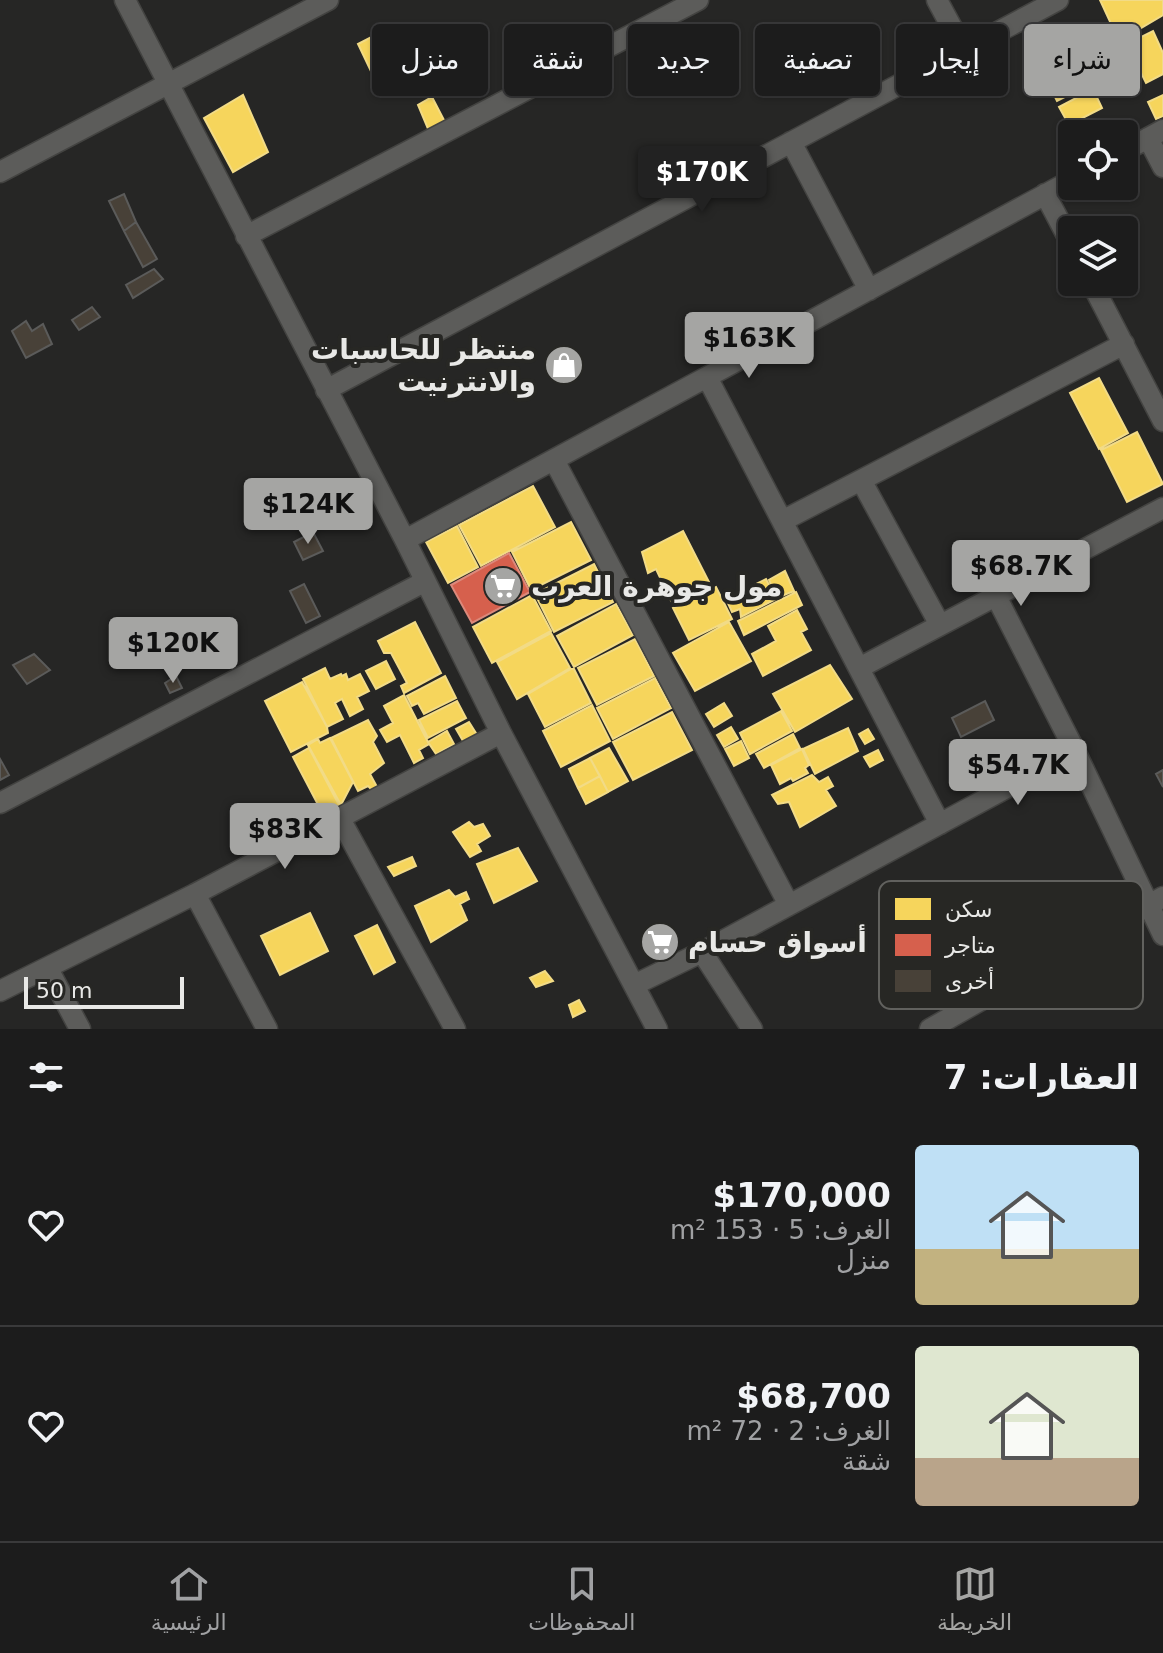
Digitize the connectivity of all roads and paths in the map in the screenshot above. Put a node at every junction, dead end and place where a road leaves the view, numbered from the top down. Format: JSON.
{"nodes":[{"id":1,"x":125,"y":0,"type":"edge"},
{"id":2,"x":328,"y":0,"type":"edge"},
{"id":3,"x":698,"y":0,"type":"edge"},
{"id":4,"x":937,"y":0,"type":"edge"},
{"id":5,"x":1058,"y":0,"type":"edge"},
{"id":6,"x":950,"y":24,"type":"edge"},
{"id":7,"x":1008,"y":27,"type":"edge"},
{"id":8,"x":167,"y":86,"type":"junction"},
{"id":9,"x":896,"y":86,"type":"edge"},
{"id":10,"x":1155,"y":134,"type":"edge"},
{"id":11,"x":791,"y":142,"type":"junction"},
{"id":12,"x":1163,"y":167,"type":"edge"},
{"id":13,"x":0,"y":172,"type":"edge"},
{"id":14,"x":1058,"y":187,"type":"edge"},
{"id":15,"x":1045,"y":194,"type":"junction"},
{"id":16,"x":1058,"y":219,"type":"edge"},
{"id":17,"x":246,"y":236,"type":"junction"},
{"id":18,"x":869,"y":290,"type":"junction"},
{"id":19,"x":1098,"y":296,"type":"edge"},
{"id":20,"x":1124,"y":344,"type":"junction"},
{"id":21,"x":707,"y":377,"type":"junction"},
{"id":22,"x":326,"y":390,"type":"junction"},
{"id":23,"x":1163,"y":421,"type":"edge"},
{"id":24,"x":554,"y":460,"type":"junction"},
{"id":25,"x":861,"y":480,"type":"junction"},
{"id":26,"x":1163,"y":508,"type":"edge"},
{"id":27,"x":782,"y":521,"type":"junction"},
{"id":28,"x":405,"y":540,"type":"junction"},
{"id":29,"x":424,"y":582,"type":"junction"},
{"id":30,"x":996,"y":596,"type":"junction"},
{"id":31,"x":940,"y":625,"type":"junction"},
{"id":32,"x":859,"y":668,"type":"junction"},
{"id":33,"x":501,"y":733,"type":"junction"},
{"id":34,"x":1075,"y":751,"type":"junction"},
{"id":35,"x":0,"y":803,"type":"edge"},
{"id":36,"x":339,"y":817,"type":"junction"},
{"id":37,"x":940,"y":824,"type":"junction"},
{"id":38,"x":195,"y":894,"type":"junction"},
{"id":39,"x":1156,"y":902,"type":"edge"},
{"id":40,"x":789,"y":905,"type":"junction"},
{"id":41,"x":1163,"y":935,"type":"edge"},
{"id":42,"x":702,"y":952,"type":"junction"},
{"id":43,"x":48,"y":969,"type":"junction"},
{"id":44,"x":634,"y":985,"type":"junction"},
{"id":45,"x":0,"y":991,"type":"edge"},
{"id":46,"x":966,"y":1009,"type":"edge"},
{"id":47,"x":80,"y":1029,"type":"edge"},
{"id":48,"x":267,"y":1029,"type":"edge"},
{"id":49,"x":455,"y":1029,"type":"edge"},
{"id":50,"x":657,"y":1029,"type":"edge"},
{"id":51,"x":752,"y":1029,"type":"edge"},
{"id":52,"x":930,"y":1029,"type":"edge"}],
"edges":[{"from":1,"to":8,"type":"street"},
{"from":2,"to":8,"type":"street"},
{"from":3,"to":17,"type":"street"},
{"from":4,"to":6,"type":"street"},
{"from":5,"to":7,"type":"street"},
{"from":8,"to":13,"type":"street"},
{"from":8,"to":17,"type":"street"},
{"from":9,"to":11,"type":"street"},
{"from":10,"to":12,"type":"street"},
{"from":11,"to":18,"type":"street"},
{"from":11,"to":22,"type":"street"},
{"from":14,"to":15,"type":"street"},
{"from":15,"to":16,"type":"street"},
{"from":15,"to":18,"type":"street"},
{"from":17,"to":22,"type":"street"},
{"from":18,"to":21,"type":"street"},
{"from":19,"to":20,"type":"street"},
{"from":20,"to":23,"type":"street"},
{"from":20,"to":25,"type":"street"},
{"from":21,"to":24,"type":"street"},
{"from":21,"to":27,"type":"street"},
{"from":22,"to":28,"type":"street"},
{"from":24,"to":28,"type":"street"},
{"from":24,"to":40,"type":"street"},
{"from":25,"to":27,"type":"street"},
{"from":25,"to":31,"type":"street"},
{"from":26,"to":30,"type":"street"},
{"from":27,"to":32,"type":"street"},
{"from":28,"to":29,"type":"street"},
{"from":29,"to":33,"type":"street"},
{"from":29,"to":35,"type":"street"},
{"from":30,"to":31,"type":"street"},
{"from":30,"to":34,"type":"street"},
{"from":31,"to":32,"type":"street"},
{"from":32,"to":37,"type":"street"},
{"from":33,"to":36,"type":"street"},
{"from":33,"to":44,"type":"street"},
{"from":34,"to":37,"type":"street"},
{"from":34,"to":39,"type":"street"},
{"from":36,"to":38,"type":"street"},
{"from":36,"to":49,"type":"street"},
{"from":37,"to":40,"type":"street"},
{"from":38,"to":43,"type":"street"},
{"from":38,"to":48,"type":"street"},
{"from":39,"to":41,"type":"street"},
{"from":40,"to":42,"type":"street"},
{"from":42,"to":44,"type":"street"},
{"from":42,"to":51,"type":"street"},
{"from":43,"to":45,"type":"street"},
{"from":43,"to":47,"type":"street"},
{"from":44,"to":50,"type":"street"},
{"from":46,"to":52,"type":"street"}]}
